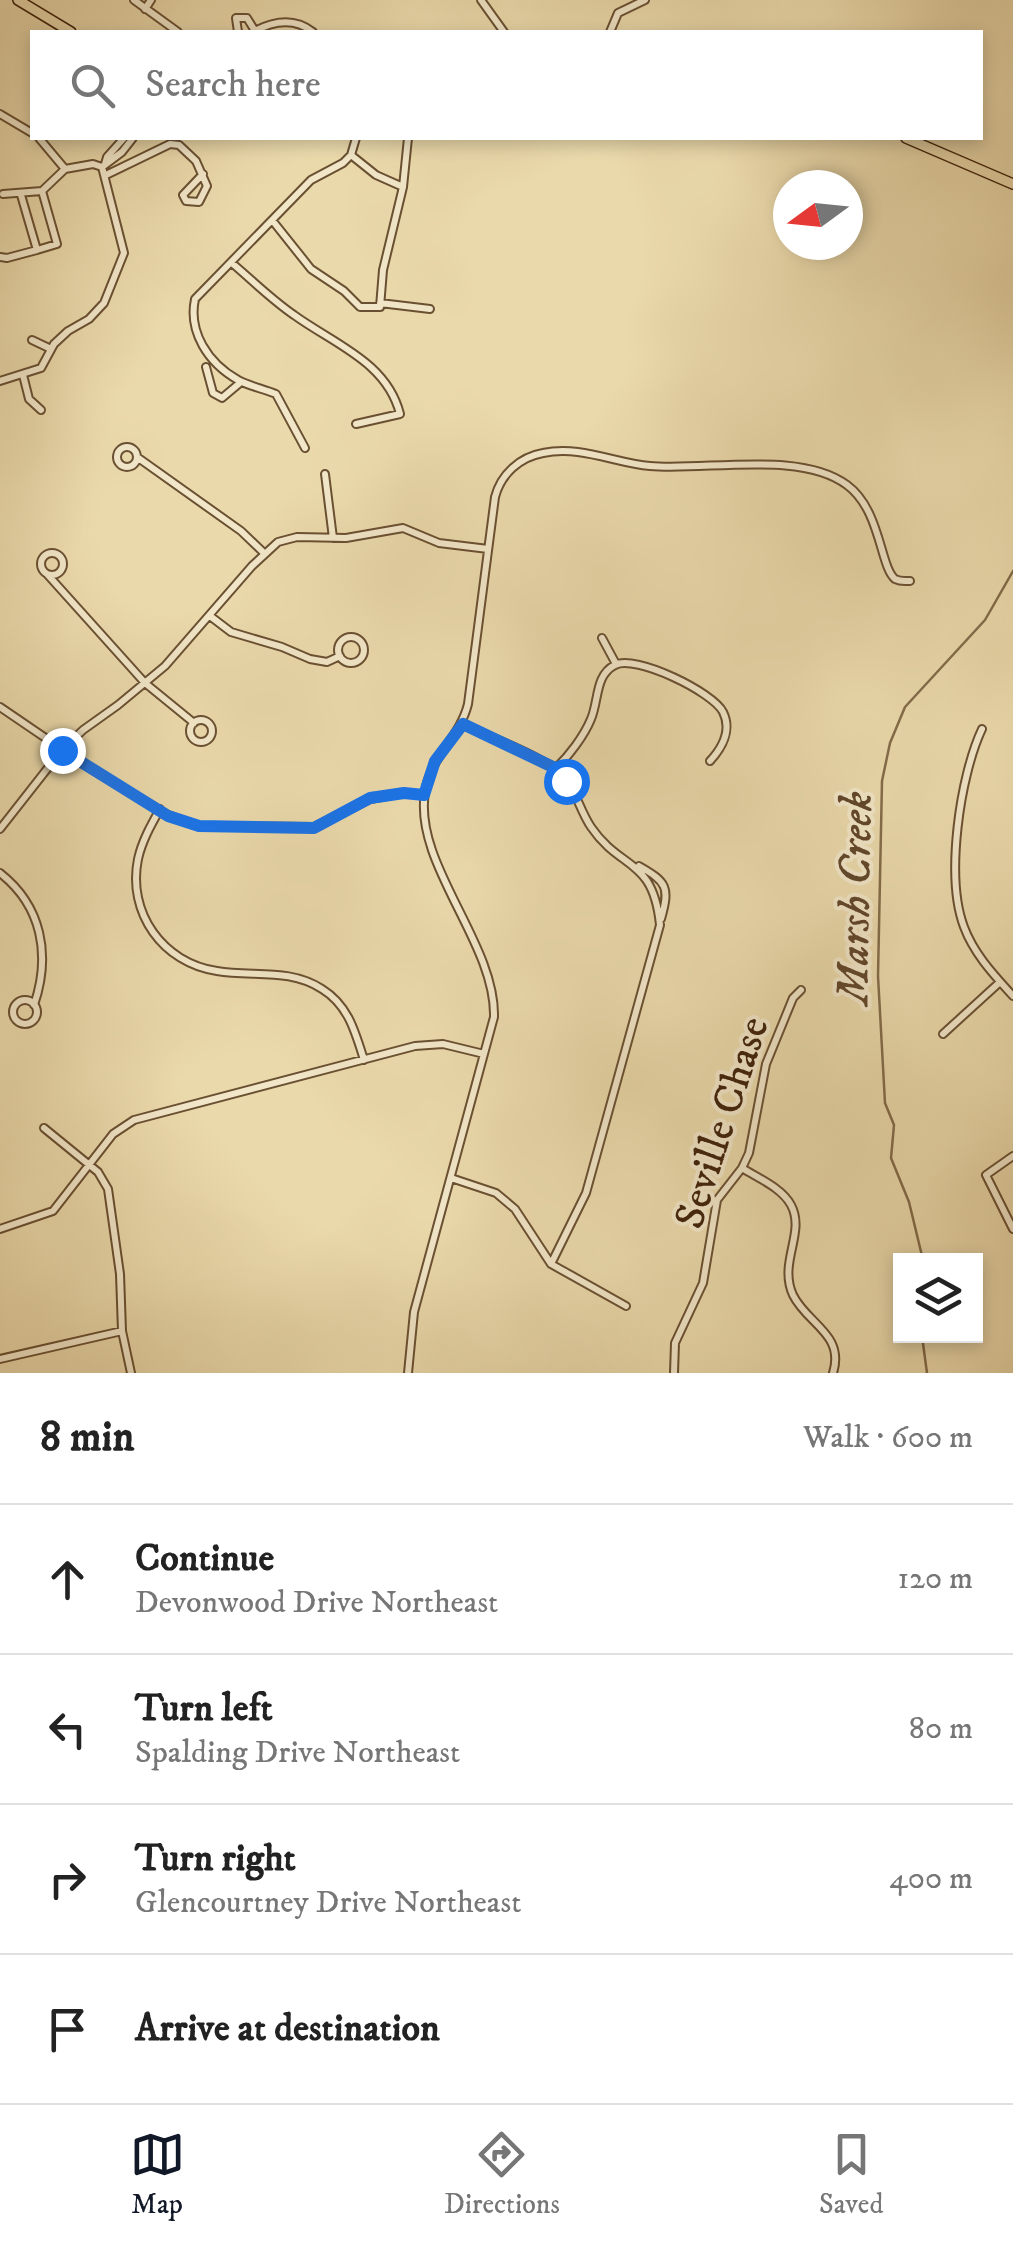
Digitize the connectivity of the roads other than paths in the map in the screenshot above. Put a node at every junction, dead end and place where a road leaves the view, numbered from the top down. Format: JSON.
{"nodes":[{"id":1,"x":18,"y":0,"type":"edge"},
{"id":2,"x":134,"y":0,"type":"edge"},
{"id":3,"x":151,"y":0,"type":"edge"},
{"id":4,"x":481,"y":0,"type":"edge"},
{"id":5,"x":644,"y":0,"type":"edge"},
{"id":6,"x":145,"y":9,"type":"junction"},
{"id":7,"x":68,"y":30,"type":"edge"},
{"id":8,"x":175,"y":30,"type":"edge"},
{"id":9,"x":238,"y":30,"type":"edge"},
{"id":10,"x":253,"y":30,"type":"edge"},
{"id":11,"x":257,"y":30,"type":"edge"},
{"id":12,"x":309,"y":30,"type":"edge"},
{"id":13,"x":503,"y":30,"type":"edge"},
{"id":14,"x":611,"y":30,"type":"edge"},
{"id":15,"x":0,"y":114,"type":"edge"},
{"id":16,"x":30,"y":132,"type":"edge"},
{"id":17,"x":42,"y":140,"type":"edge"},
{"id":18,"x":122,"y":140,"type":"edge"},
{"id":19,"x":131,"y":140,"type":"edge"},
{"id":20,"x":355,"y":140,"type":"edge"},
{"id":21,"x":408,"y":140,"type":"edge"},
{"id":22,"x":911,"y":140,"type":"edge"},
{"id":23,"x":351,"y":155,"type":"junction"},
{"id":24,"x":104,"y":165,"type":"junction"},
{"id":25,"x":66,"y":169,"type":"junction"},
{"id":26,"x":203,"y":174,"type":"junction"},
{"id":27,"x":106,"y":175,"type":"junction"},
{"id":28,"x":1013,"y":184,"type":"edge"},
{"id":29,"x":403,"y":187,"type":"junction"},
{"id":30,"x":42,"y":192,"type":"junction"},
{"id":31,"x":3,"y":194,"type":"dead end"},
{"id":32,"x":20,"y":195,"type":"junction"},
{"id":33,"x":272,"y":220,"type":"junction"},
{"id":34,"x":36,"y":250,"type":"junction"},
{"id":35,"x":0,"y":257,"type":"edge"},
{"id":36,"x":233,"y":264,"type":"junction"},
{"id":37,"x":380,"y":303,"type":"junction"},
{"id":38,"x":430,"y":308,"type":"dead end"},
{"id":39,"x":32,"y":340,"type":"dead end"},
{"id":40,"x":51,"y":349,"type":"junction"},
{"id":41,"x":206,"y":367,"type":"dead end"},
{"id":42,"x":23,"y":376,"type":"junction"},
{"id":43,"x":0,"y":381,"type":"edge"},
{"id":44,"x":242,"y":382,"type":"junction"},
{"id":45,"x":41,"y":410,"type":"dead end"},
{"id":46,"x":356,"y":424,"type":"dead end"},
{"id":47,"x":305,"y":448,"type":"dead end"},
{"id":48,"x":137,"y":457,"type":"dead end"},
{"id":49,"x":325,"y":474,"type":"dead end"},
{"id":50,"x":332,"y":538,"type":"junction"},
{"id":51,"x":488,"y":549,"type":"junction"},
{"id":52,"x":264,"y":553,"type":"junction"},
{"id":53,"x":47,"y":574,"type":"dead end"},
{"id":54,"x":910,"y":581,"type":"dead end"},
{"id":55,"x":210,"y":616,"type":"junction"},
{"id":56,"x":602,"y":638,"type":"dead end"},
{"id":57,"x":340,"y":656,"type":"junction"},
{"id":58,"x":616,"y":664,"type":"junction"},
{"id":59,"x":145,"y":683,"type":"junction"},
{"id":60,"x":0,"y":707,"type":"edge"},
{"id":61,"x":194,"y":723,"type":"dead end"},
{"id":62,"x":463,"y":724,"type":"junction"},
{"id":63,"x":982,"y":729,"type":"dead end"},
{"id":64,"x":62,"y":750,"type":"junction"},
{"id":65,"x":710,"y":761,"type":"dead end"},
{"id":66,"x":555,"y":768,"type":"junction"},
{"id":67,"x":424,"y":795,"type":"junction"},
{"id":68,"x":160,"y":810,"type":"junction"},
{"id":69,"x":0,"y":829,"type":"edge"},
{"id":70,"x":629,"y":860,"type":"junction"},
{"id":71,"x":0,"y":873,"type":"edge"},
{"id":72,"x":660,"y":925,"type":"junction"},
{"id":73,"x":1000,"y":982,"type":"junction"},
{"id":74,"x":801,"y":990,"type":"dead end"},
{"id":75,"x":1013,"y":996,"type":"edge"},
{"id":76,"x":34,"y":1004,"type":"dead end"},
{"id":77,"x":943,"y":1034,"type":"dead end"},
{"id":78,"x":484,"y":1054,"type":"junction"},
{"id":79,"x":364,"y":1060,"type":"junction"},
{"id":80,"x":44,"y":1128,"type":"dead end"},
{"id":81,"x":1013,"y":1156,"type":"edge"},
{"id":82,"x":90,"y":1165,"type":"junction"},
{"id":83,"x":742,"y":1168,"type":"junction"},
{"id":84,"x":451,"y":1178,"type":"junction"},
{"id":85,"x":0,"y":1228,"type":"edge"},
{"id":86,"x":1013,"y":1228,"type":"edge"},
{"id":87,"x":551,"y":1264,"type":"junction"},
{"id":88,"x":626,"y":1306,"type":"dead end"},
{"id":89,"x":122,"y":1331,"type":"junction"},
{"id":90,"x":0,"y":1359,"type":"edge"},
{"id":91,"x":131,"y":1373,"type":"edge"},
{"id":92,"x":408,"y":1373,"type":"edge"},
{"id":93,"x":674,"y":1373,"type":"edge"},
{"id":94,"x":834,"y":1373,"type":"edge"}],
"edges":[{"from":1,"to":7,"type":"main road"},
{"from":2,"to":6,"type":"street"},
{"from":3,"to":6,"type":"street"},
{"from":4,"to":13,"type":"street"},
{"from":5,"to":14,"type":"street"},
{"from":6,"to":8,"type":"street"},
{"from":9,"to":10,"type":"street"},
{"from":11,"to":12,"type":"street"},
{"from":15,"to":16,"type":"street"},
{"from":17,"to":25,"type":"street"},
{"from":18,"to":24,"type":"street"},
{"from":19,"to":24,"type":"street"},
{"from":20,"to":23,"type":"street"},
{"from":21,"to":29,"type":"street"},
{"from":22,"to":28,"type":"main road"},
{"from":23,"to":29,"type":"street"},
{"from":23,"to":33,"type":"street"},
{"from":24,"to":25,"type":"street"},
{"from":24,"to":27,"type":"street"},
{"from":25,"to":30,"type":"street"},
{"from":26,"to":26,"type":"street"},
{"from":26,"to":27,"type":"street"},
{"from":27,"to":40,"type":"street"},
{"from":29,"to":37,"type":"street"},
{"from":30,"to":32,"type":"street"},
{"from":30,"to":34,"type":"street"},
{"from":31,"to":32,"type":"street"},
{"from":32,"to":34,"type":"street"},
{"from":33,"to":36,"type":"street"},
{"from":33,"to":37,"type":"street"},
{"from":34,"to":35,"type":"street"},
{"from":36,"to":44,"type":"street"},
{"from":36,"to":46,"type":"street"},
{"from":37,"to":38,"type":"street"},
{"from":39,"to":40,"type":"street"},
{"from":40,"to":42,"type":"street"},
{"from":41,"to":44,"type":"street"},
{"from":42,"to":43,"type":"street"},
{"from":42,"to":45,"type":"street"},
{"from":44,"to":47,"type":"street"},
{"from":48,"to":52,"type":"street"},
{"from":49,"to":50,"type":"street"},
{"from":50,"to":51,"type":"street"},
{"from":50,"to":52,"type":"street"},
{"from":51,"to":54,"type":"street"},
{"from":51,"to":62,"type":"street"},
{"from":52,"to":55,"type":"street"},
{"from":53,"to":59,"type":"street"},
{"from":55,"to":57,"type":"street"},
{"from":55,"to":59,"type":"street"},
{"from":56,"to":58,"type":"street"},
{"from":57,"to":57,"type":"street"},
{"from":58,"to":65,"type":"street"},
{"from":58,"to":66,"type":"street"},
{"from":59,"to":61,"type":"street"},
{"from":59,"to":64,"type":"street"},
{"from":60,"to":64,"type":"street"},
{"from":62,"to":66,"type":"street"},
{"from":62,"to":67,"type":"street"},
{"from":63,"to":73,"type":"street"},
{"from":64,"to":68,"type":"street"},
{"from":64,"to":69,"type":"street"},
{"from":66,"to":70,"type":"street"},
{"from":67,"to":68,"type":"street"},
{"from":67,"to":78,"type":"street"},
{"from":68,"to":79,"type":"street"},
{"from":70,"to":72,"type":"street"},
{"from":70,"to":72,"type":"street"},
{"from":71,"to":76,"type":"street"},
{"from":72,"to":87,"type":"street"},
{"from":73,"to":75,"type":"street"},
{"from":73,"to":77,"type":"street"},
{"from":74,"to":83,"type":"street","name":"Seville Chase"},
{"from":78,"to":79,"type":"street"},
{"from":78,"to":84,"type":"street"},
{"from":79,"to":82,"type":"street"},
{"from":80,"to":82,"type":"street"},
{"from":81,"to":86,"type":"street"},
{"from":82,"to":85,"type":"street"},
{"from":82,"to":89,"type":"street"},
{"from":83,"to":93,"type":"street","name":"Seville Chase"},
{"from":83,"to":94,"type":"street"},
{"from":84,"to":87,"type":"street"},
{"from":84,"to":92,"type":"street"},
{"from":87,"to":88,"type":"street"},
{"from":89,"to":90,"type":"street"},
{"from":89,"to":91,"type":"street"}]}
